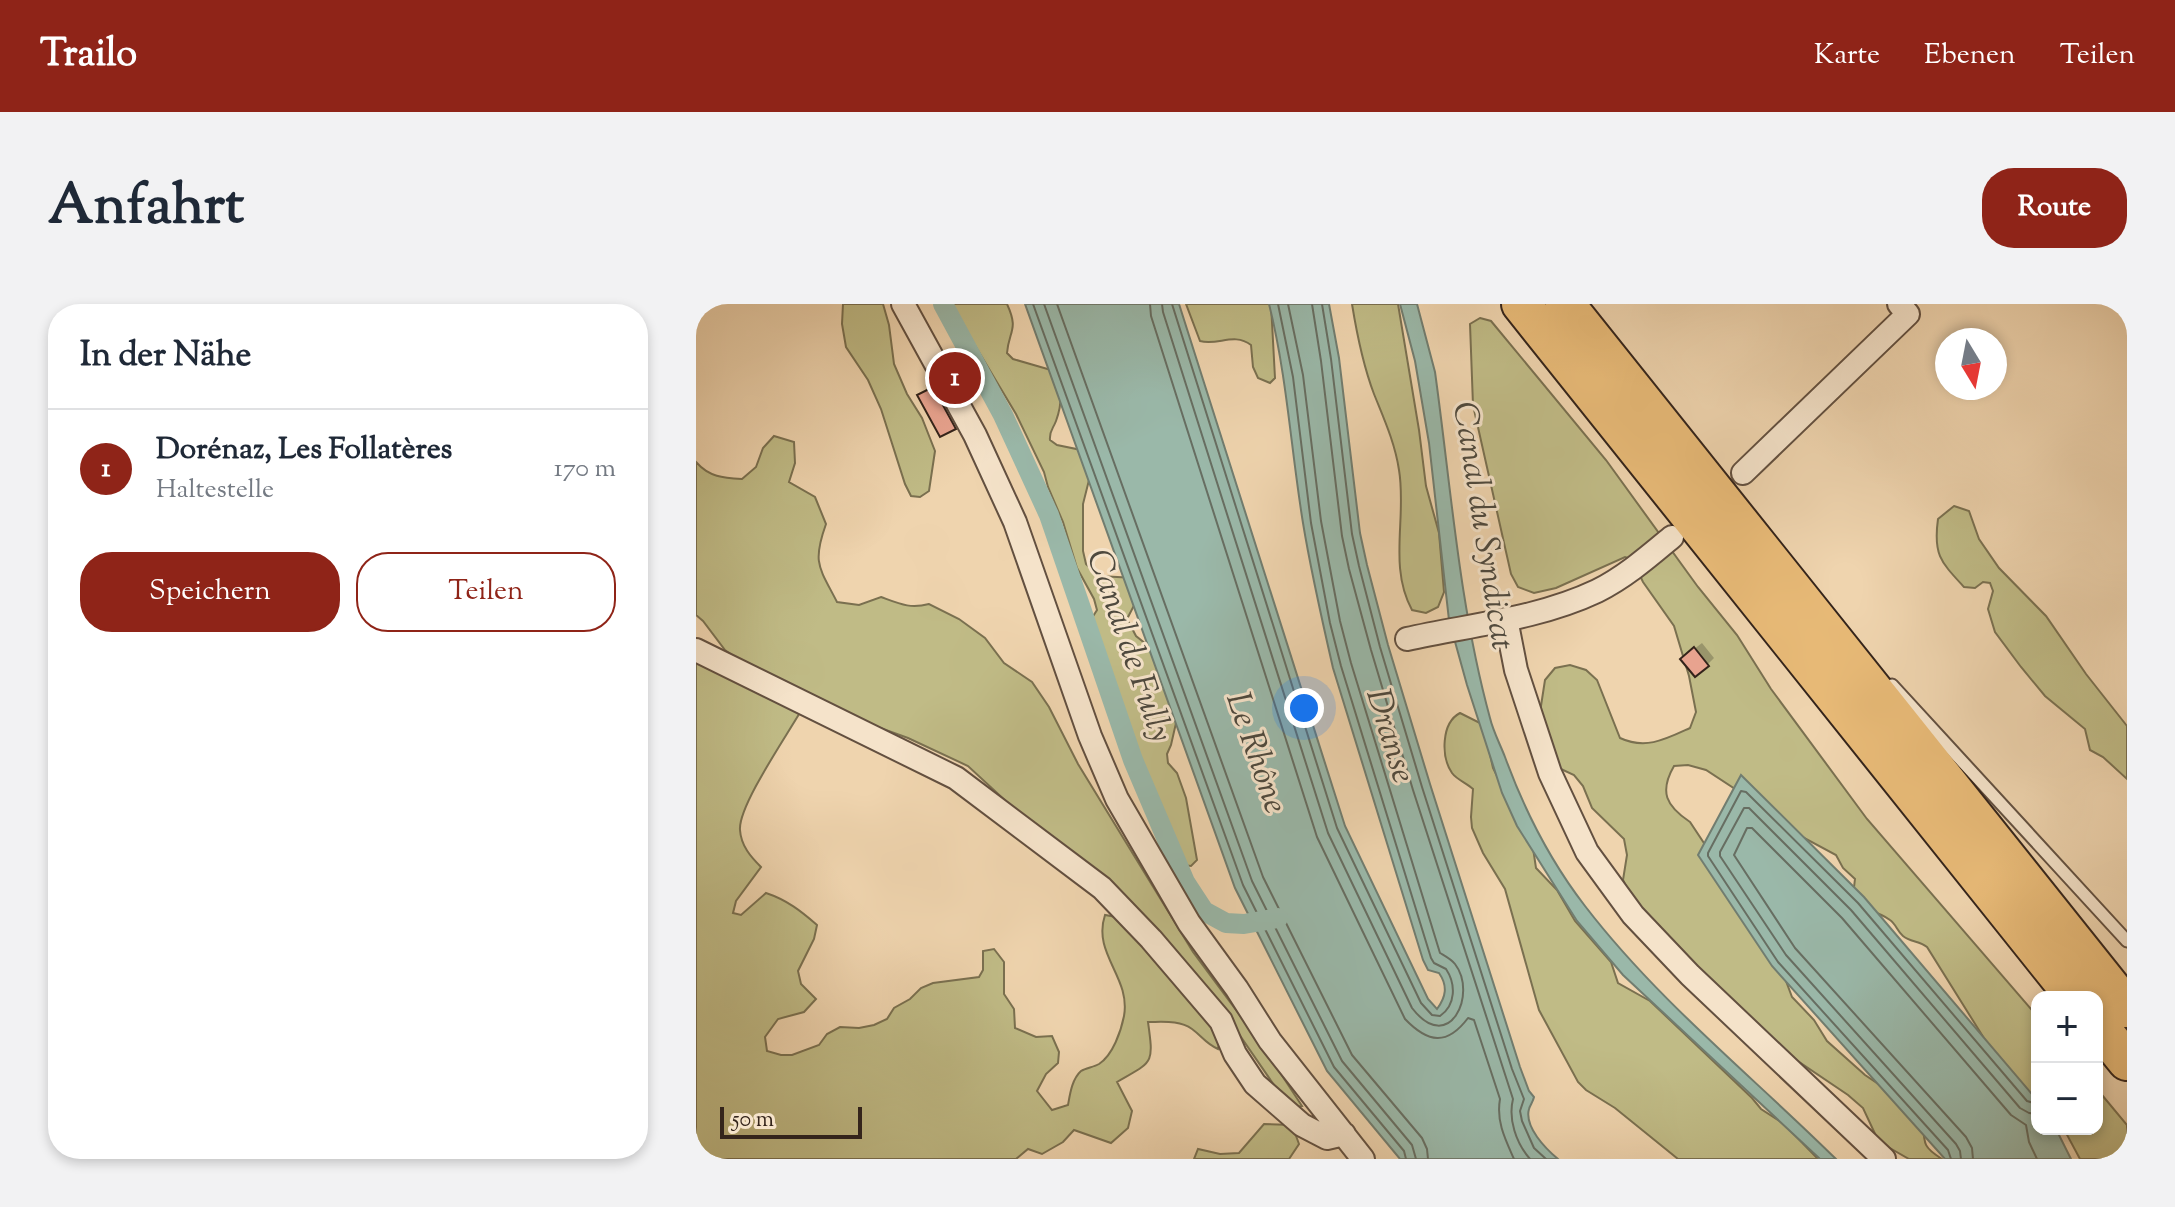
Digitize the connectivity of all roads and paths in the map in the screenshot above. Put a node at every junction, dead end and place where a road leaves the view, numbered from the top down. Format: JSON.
{"nodes":[{"id":1,"x":903,"y":304,"type":"edge"},
{"id":2,"x":1521,"y":304,"type":"edge"},
{"id":3,"x":1903,"y":309,"type":"edge"},
{"id":4,"x":1576,"y":318,"type":"edge"},
{"id":5,"x":1743,"y":473,"type":"dead end"},
{"id":6,"x":1672,"y":537,"type":"dead end"},
{"id":7,"x":1801,"y":580,"type":"dead end"},
{"id":8,"x":1499,"y":621,"type":"junction"},
{"id":9,"x":1417,"y":637,"type":"dead end"},
{"id":10,"x":696,"y":650,"type":"edge"},
{"id":11,"x":1882,"y":673,"type":"dead end"},
{"id":12,"x":2127,"y":941,"type":"edge"},
{"id":13,"x":2068,"y":988,"type":"edge"},
{"id":14,"x":2127,"y":1008,"type":"edge"},
{"id":15,"x":2103,"y":1034,"type":"edge"},
{"id":16,"x":2103,"y":1036,"type":"edge"},
{"id":17,"x":2127,"y":1061,"type":"edge"},
{"id":18,"x":2127,"y":1071,"type":"edge"},
{"id":19,"x":1344,"y":1134,"type":"junction"},
{"id":20,"x":1363,"y":1159,"type":"edge"},
{"id":21,"x":1884,"y":1159,"type":"edge"}],
"edges":[{"from":1,"to":19,"type":"street"},
{"from":2,"to":13,"type":"highway"},
{"from":3,"to":5,"type":"street"},
{"from":4,"to":7,"type":"lane"},
{"from":4,"to":14,"type":"highway"},
{"from":6,"to":8,"type":"street"},
{"from":8,"to":9,"type":"street"},
{"from":8,"to":21,"type":"street"},
{"from":10,"to":19,"type":"street"},
{"from":11,"to":12,"type":"lane"},
{"from":15,"to":17,"type":"highway"},
{"from":16,"to":18,"type":"lane"},
{"from":19,"to":20,"type":"street"}]}
